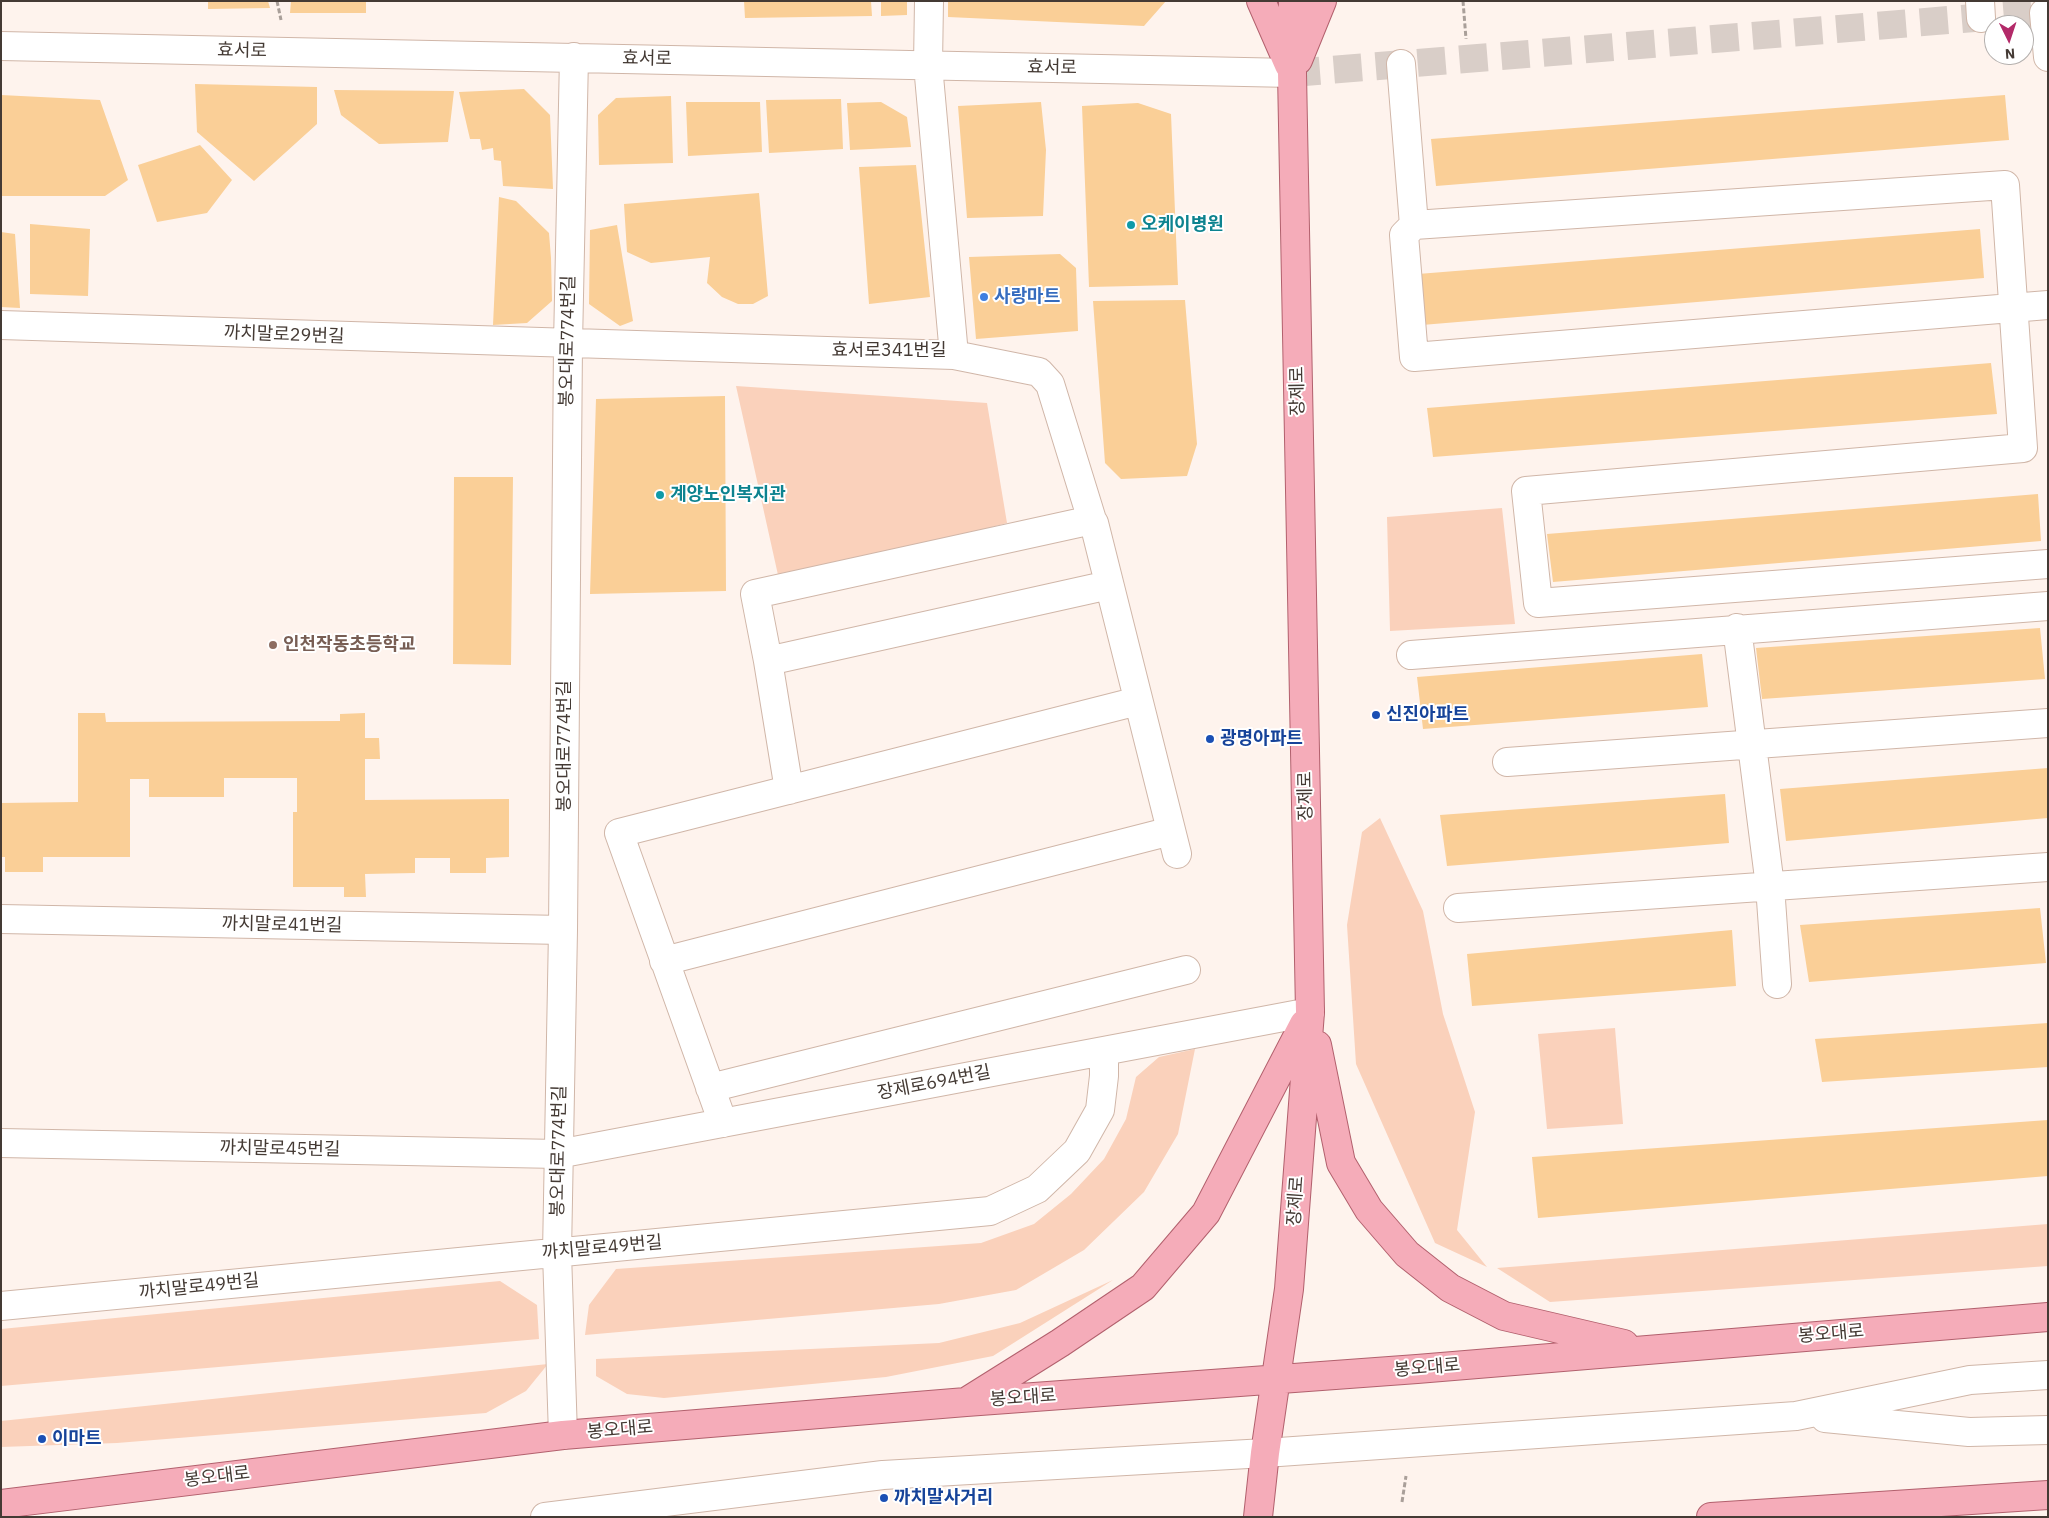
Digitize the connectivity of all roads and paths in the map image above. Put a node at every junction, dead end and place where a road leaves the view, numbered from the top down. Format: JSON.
{"nodes":[{"id":1,"x":929,"y":1,"type":"edge"},
{"id":2,"x":1261,"y":1,"type":"edge"},
{"id":3,"x":1293,"y":1,"type":"edge"},
{"id":4,"x":1322,"y":1,"type":"edge"},
{"id":5,"x":1463,"y":1,"type":"edge"},
{"id":6,"x":2044,"y":13,"type":"dead end"},
{"id":7,"x":1466,"y":39,"type":"dead end"},
{"id":8,"x":1,"y":46,"type":"edge"},
{"id":9,"x":574,"y":57,"type":"junction"},
{"id":10,"x":2048,"y":57,"type":"edge"},
{"id":11,"x":1400,"y":64,"type":"dead end"},
{"id":12,"x":928,"y":65,"type":"junction"},
{"id":13,"x":1292,"y":73,"type":"junction"},
{"id":14,"x":1414,"y":225,"type":"junction"},
{"id":15,"x":2048,"y":304,"type":"edge"},
{"id":16,"x":2013,"y":308,"type":"junction"},
{"id":17,"x":1,"y":325,"type":"edge"},
{"id":18,"x":568,"y":344,"type":"junction"},
{"id":19,"x":954,"y":355,"type":"junction"},
{"id":20,"x":1092,"y":520,"type":"junction"},
{"id":21,"x":2048,"y":564,"type":"edge"},
{"id":22,"x":1109,"y":585,"type":"junction"},
{"id":23,"x":2048,"y":606,"type":"edge"},
{"id":24,"x":1737,"y":628,"type":"junction"},
{"id":25,"x":1411,"y":655,"type":"dead end"},
{"id":26,"x":768,"y":661,"type":"junction"},
{"id":27,"x":1138,"y":701,"type":"junction"},
{"id":28,"x":2048,"y":723,"type":"edge"},
{"id":29,"x":1751,"y":744,"type":"junction"},
{"id":30,"x":1507,"y":762,"type":"dead end"},
{"id":31,"x":789,"y":790,"type":"junction"},
{"id":32,"x":2048,"y":867,"type":"edge"},
{"id":33,"x":1770,"y":886,"type":"junction"},
{"id":34,"x":1458,"y":908,"type":"dead end"},
{"id":35,"x":1,"y":919,"type":"edge"},
{"id":36,"x":563,"y":930,"type":"junction"},
{"id":37,"x":664,"y":961,"type":"junction"},
{"id":38,"x":1186,"y":970,"type":"dead end"},
{"id":39,"x":1777,"y":984,"type":"dead end"},
{"id":40,"x":1310,"y":1012,"type":"junction"},
{"id":41,"x":1104,"y":1051,"type":"junction"},
{"id":42,"x":710,"y":1088,"type":"junction"},
{"id":43,"x":723,"y":1123,"type":"junction"},
{"id":44,"x":1,"y":1143,"type":"edge"},
{"id":45,"x":558,"y":1154,"type":"junction"},
{"id":46,"x":557,"y":1253,"type":"junction"},
{"id":47,"x":1,"y":1306,"type":"edge"},
{"id":48,"x":2048,"y":1316,"type":"edge"},
{"id":49,"x":1650,"y":1350,"type":"junction"},
{"id":50,"x":2048,"y":1375,"type":"edge"},
{"id":51,"x":1275,"y":1380,"type":"junction"},
{"id":52,"x":966,"y":1402,"type":"junction"},
{"id":53,"x":1796,"y":1416,"type":"junction"},
{"id":54,"x":2048,"y":1430,"type":"edge"},
{"id":55,"x":563,"y":1435,"type":"junction"},
{"id":56,"x":1265,"y":1453,"type":"junction"},
{"id":57,"x":1406,"y":1476,"type":"dead end"},
{"id":58,"x":2048,"y":1495,"type":"edge"},
{"id":59,"x":1402,"y":1502,"type":"dead end"},
{"id":60,"x":1,"y":1504,"type":"edge"},
{"id":61,"x":545,"y":1517,"type":"edge"},
{"id":62,"x":1258,"y":1517,"type":"edge"},
{"id":63,"x":1711,"y":1517,"type":"edge"}],
"edges":[{"from":1,"to":12,"type":"street","name":"효서로341번길"},
{"from":2,"to":13,"type":"main road","name":"장제로"},
{"from":3,"to":13,"type":"main road","name":"장제로"},
{"from":4,"to":13,"type":"main road","name":"장제로"},
{"from":5,"to":7,"type":"path"},
{"from":6,"to":10,"type":"street"},
{"from":8,"to":9,"type":"street","name":"효서로"},
{"from":9,"to":12,"type":"street","name":"효서로"},
{"from":9,"to":18,"type":"street","name":"봉오대로774번길"},
{"from":11,"to":14,"type":"street"},
{"from":12,"to":13,"type":"street","name":"효서로"},
{"from":12,"to":19,"type":"street","name":"효서로341번길"},
{"from":13,"to":40,"type":"main road","name":"장제로"},
{"from":14,"to":16,"type":"street"},
{"from":14,"to":16,"type":"street"},
{"from":15,"to":16,"type":"street"},
{"from":16,"to":21,"type":"street"},
{"from":17,"to":18,"type":"street","name":"까치말로29번길"},
{"from":18,"to":19,"type":"street","name":"효서로341번길"},
{"from":18,"to":36,"type":"street","name":"봉오대로774번길"},
{"from":19,"to":20,"type":"street"},
{"from":20,"to":22,"type":"street"},
{"from":20,"to":26,"type":"street"},
{"from":22,"to":26,"type":"street"},
{"from":22,"to":27,"type":"street"},
{"from":23,"to":24,"type":"street"},
{"from":24,"to":25,"type":"street"},
{"from":24,"to":29,"type":"street"},
{"from":26,"to":31,"type":"street"},
{"from":27,"to":31,"type":"street"},
{"from":27,"to":37,"type":"street"},
{"from":28,"to":29,"type":"street"},
{"from":29,"to":30,"type":"street"},
{"from":29,"to":33,"type":"street"},
{"from":31,"to":37,"type":"street"},
{"from":32,"to":33,"type":"street"},
{"from":33,"to":34,"type":"street"},
{"from":33,"to":39,"type":"street"},
{"from":35,"to":36,"type":"street","name":"까치말로41번길"},
{"from":36,"to":45,"type":"street","name":"봉오대로774번길"},
{"from":37,"to":42,"type":"street"},
{"from":38,"to":42,"type":"street"},
{"from":40,"to":41,"type":"street","name":"장제로694번길"},
{"from":40,"to":49,"type":"main road"},
{"from":40,"to":51,"type":"main road","name":"장제로"},
{"from":40,"to":52,"type":"main road"},
{"from":41,"to":43,"type":"street","name":"장제로694번길"},
{"from":41,"to":46,"type":"street","name":"까치말로49번길"},
{"from":42,"to":43,"type":"street"},
{"from":43,"to":45,"type":"street","name":"장제로694번길"},
{"from":44,"to":45,"type":"street","name":"까치말로45번길"},
{"from":45,"to":46,"type":"street","name":"봉오대로774번길"},
{"from":46,"to":47,"type":"street","name":"까치말로49번길"},
{"from":46,"to":55,"type":"street","name":"봉오대로774번길"},
{"from":48,"to":49,"type":"main road","name":"봉오대로"},
{"from":49,"to":51,"type":"main road","name":"봉오대로"},
{"from":50,"to":53,"type":"street"},
{"from":51,"to":52,"type":"main road","name":"봉오대로"},
{"from":51,"to":56,"type":"main road","name":"장제로"},
{"from":52,"to":55,"type":"main road","name":"봉오대로"},
{"from":53,"to":54,"type":"street"},
{"from":53,"to":56,"type":"street"},
{"from":55,"to":60,"type":"main road","name":"봉오대로"},
{"from":56,"to":61,"type":"street"},
{"from":56,"to":62,"type":"main road","name":"장제로"},
{"from":57,"to":59,"type":"path"},
{"from":58,"to":63,"type":"main road"}]}
